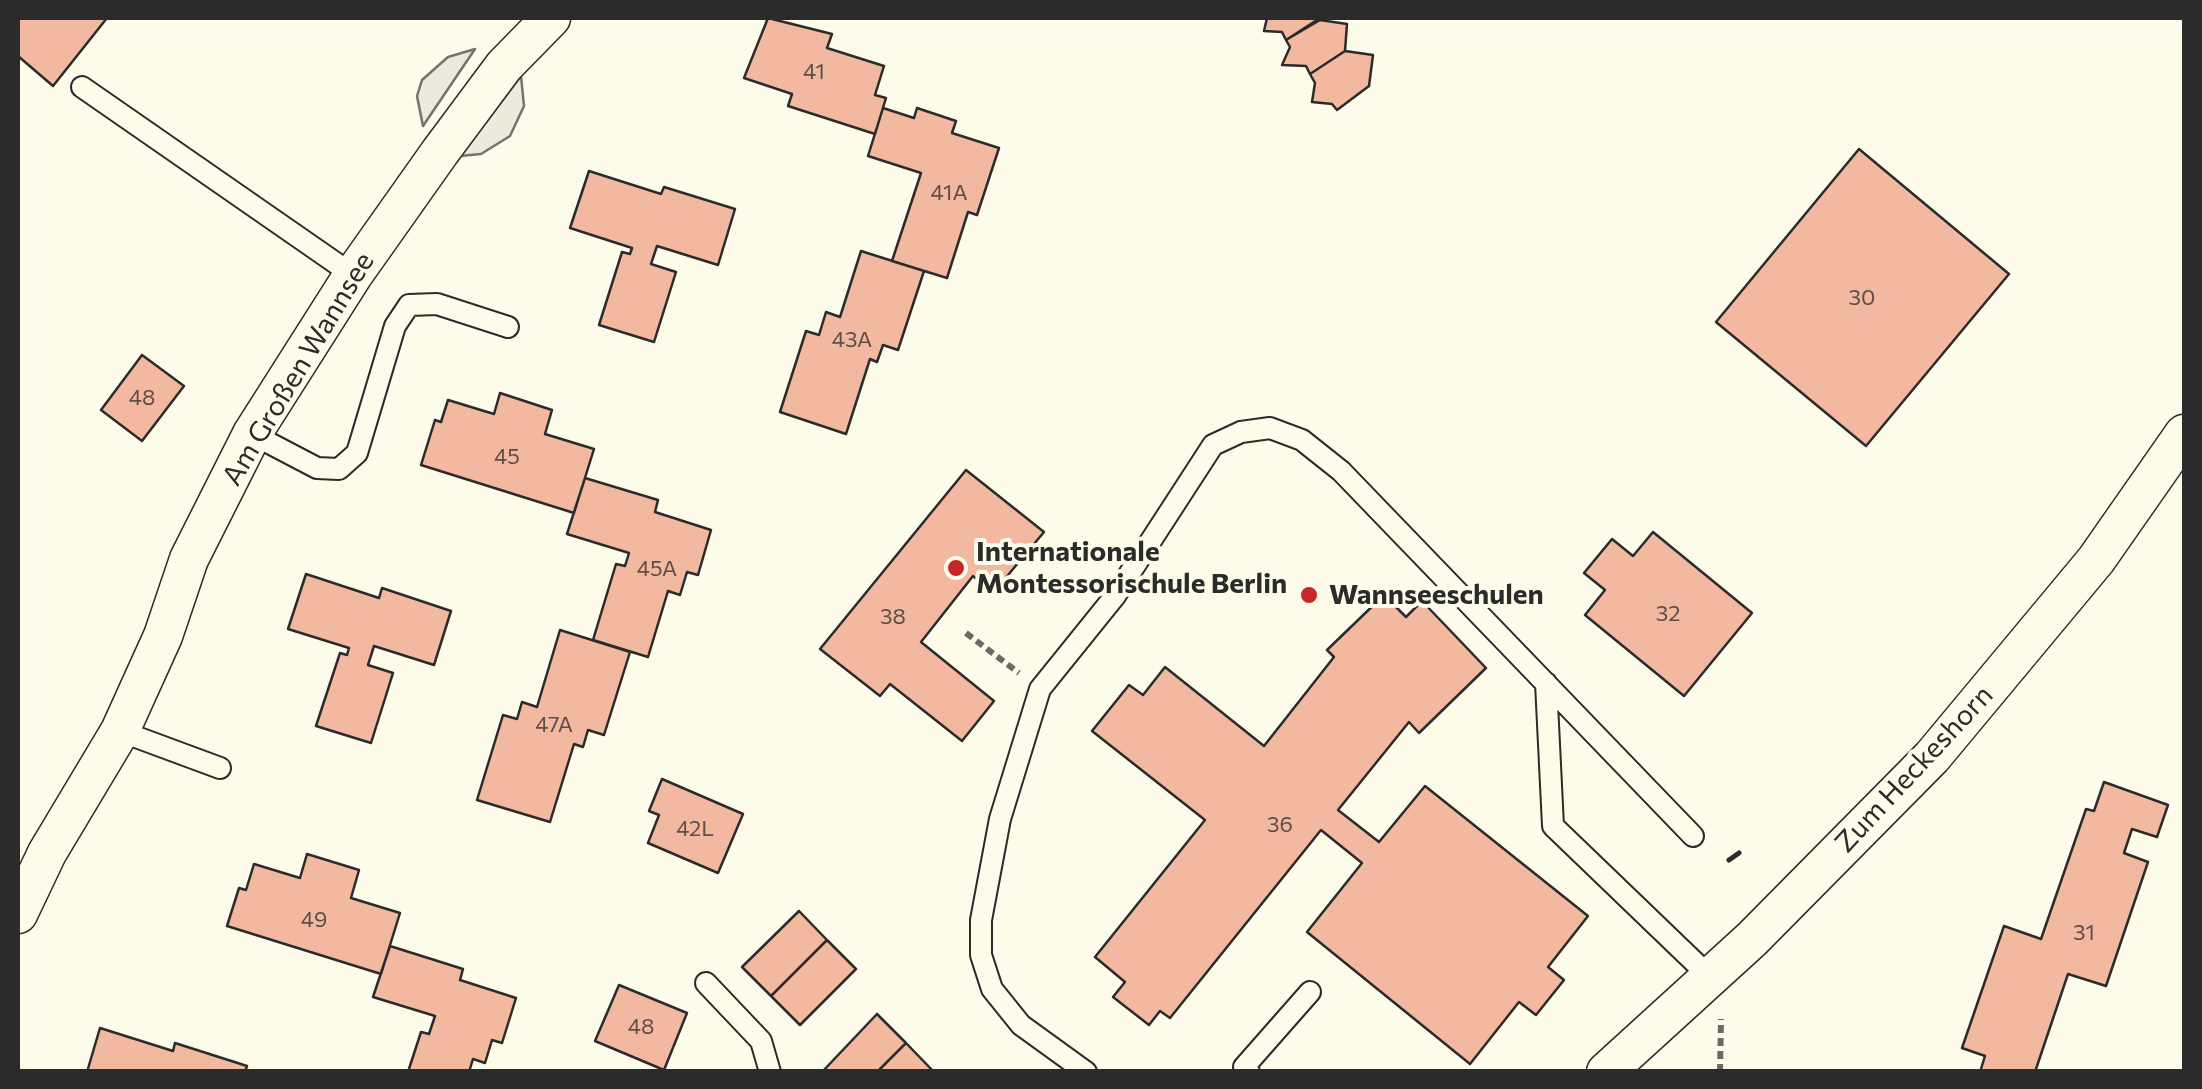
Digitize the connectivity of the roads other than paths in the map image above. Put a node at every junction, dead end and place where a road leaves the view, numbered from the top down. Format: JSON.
{"nodes":[{"id":1,"x":551,"y":18,"type":"edge"},
{"id":2,"x":82,"y":86,"type":"dead end"},
{"id":3,"x":353,"y":275,"type":"junction"},
{"id":4,"x":508,"y":328,"type":"dead end"},
{"id":5,"x":252,"y":434,"type":"junction"},
{"id":6,"x":2184,"y":434,"type":"edge"},
{"id":7,"x":1546,"y":683,"type":"junction"},
{"id":8,"x":120,"y":731,"type":"junction"},
{"id":9,"x":220,"y":768,"type":"dead end"},
{"id":10,"x":1693,"y":836,"type":"dead end"},
{"id":11,"x":18,"y":914,"type":"edge"},
{"id":12,"x":1710,"y":977,"type":"junction"},
{"id":13,"x":706,"y":983,"type":"dead end"},
{"id":14,"x":1310,"y":992,"type":"dead end"},
{"id":15,"x":1239,"y":1070,"type":"edge"},
{"id":16,"x":770,"y":1072,"type":"edge"},
{"id":17,"x":1086,"y":1072,"type":"edge"},
{"id":18,"x":1606,"y":1072,"type":"edge"}],
"edges":[{"from":1,"to":3,"type":"street","name":"Am Großen Wannsee"},
{"from":2,"to":3,"type":"lane"},
{"from":3,"to":5,"type":"street","name":"Am Großen Wannsee"},
{"from":4,"to":5,"type":"lane"},
{"from":5,"to":8,"type":"street","name":"Am Großen Wannsee"},
{"from":6,"to":12,"type":"street","name":"Zum Heckeshorn"},
{"from":7,"to":10,"type":"lane"},
{"from":7,"to":12,"type":"lane"},
{"from":7,"to":17,"type":"lane"},
{"from":8,"to":9,"type":"lane"},
{"from":8,"to":11,"type":"street","name":"Am Großen Wannsee"},
{"from":12,"to":18,"type":"street","name":"Zum Heckeshorn"},
{"from":13,"to":16,"type":"lane"},
{"from":14,"to":15,"type":"lane"}]}
